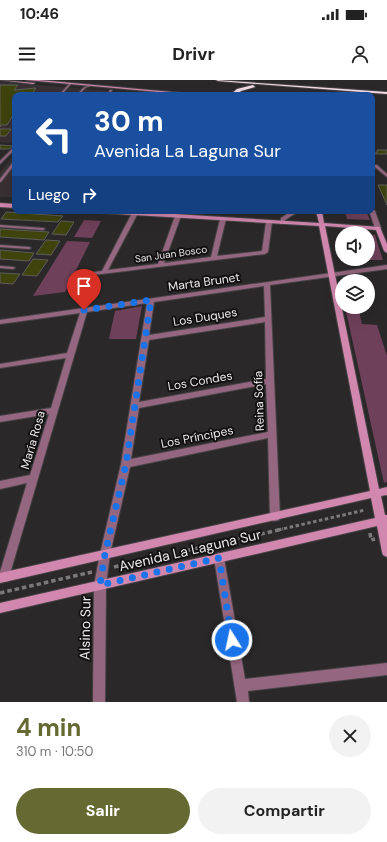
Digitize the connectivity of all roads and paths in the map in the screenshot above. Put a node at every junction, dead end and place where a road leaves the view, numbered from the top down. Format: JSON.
{"nodes":[{"id":1,"x":0,"y":80,"type":"edge"},
{"id":2,"x":28,"y":80,"type":"edge"},
{"id":3,"x":218,"y":80,"type":"edge"},
{"id":4,"x":249,"y":80,"type":"edge"},
{"id":5,"x":69,"y":85,"type":"junction"},
{"id":6,"x":91,"y":85,"type":"junction"},
{"id":7,"x":298,"y":86,"type":"junction"},
{"id":8,"x":84,"y":88,"type":"junction"},
{"id":9,"x":111,"y":90,"type":"joint"},
{"id":10,"x":63,"y":92,"type":"edge"},
{"id":11,"x":81,"y":92,"type":"edge"},
{"id":12,"x":135,"y":92,"type":"edge"},
{"id":13,"x":169,"y":92,"type":"edge"},
{"id":14,"x":237,"y":92,"type":"edge"},
{"id":15,"x":387,"y":92,"type":"edge"},
{"id":16,"x":12,"y":151,"type":"edge"},
{"id":17,"x":0,"y":163,"type":"edge"},
{"id":18,"x":12,"y":166,"type":"edge"},
{"id":19,"x":376,"y":166,"type":"dead end"},
{"id":20,"x":387,"y":176,"type":"edge"},
{"id":21,"x":0,"y":181,"type":"edge"},
{"id":22,"x":1,"y":206,"type":"edge"},
{"id":23,"x":12,"y":206,"type":"edge"},
{"id":24,"x":134,"y":214,"type":"edge"},
{"id":25,"x":165,"y":214,"type":"edge"},
{"id":26,"x":291,"y":214,"type":"edge"},
{"id":27,"x":320,"y":214,"type":"edge"},
{"id":28,"x":373,"y":214,"type":"edge"},
{"id":29,"x":178,"y":216,"type":"junction"},
{"id":30,"x":223,"y":219,"type":"junction"},
{"id":31,"x":269,"y":222,"type":"junction"},
{"id":32,"x":282,"y":223,"type":"junction"},
{"id":33,"x":322,"y":225,"type":"junction"},
{"id":34,"x":0,"y":226,"type":"edge"},
{"id":35,"x":43,"y":228,"type":"dead end"},
{"id":36,"x":378,"y":228,"type":"junction"},
{"id":37,"x":385,"y":239,"type":"edge"},
{"id":38,"x":0,"y":246,"type":"edge"},
{"id":39,"x":29,"y":248,"type":"dead end"},
{"id":40,"x":387,"y":250,"type":"edge"},
{"id":41,"x":214,"y":258,"type":"junction"},
{"id":42,"x":160,"y":266,"type":"junction"},
{"id":43,"x":0,"y":267,"type":"edge"},
{"id":44,"x":387,"y":267,"type":"edge"},
{"id":45,"x":13,"y":268,"type":"dead end"},
{"id":46,"x":104,"y":273,"type":"junction"},
{"id":47,"x":333,"y":274,"type":"junction"},
{"id":48,"x":79,"y":276,"type":"dead end"},
{"id":49,"x":267,"y":284,"type":"junction"},
{"id":50,"x":151,"y":300,"type":"junction"},
{"id":51,"x":84,"y":310,"type":"junction"},
{"id":52,"x":268,"y":319,"type":"junction"},
{"id":53,"x":0,"y":322,"type":"edge"},
{"id":54,"x":145,"y":338,"type":"junction"},
{"id":55,"x":70,"y":355,"type":"junction"},
{"id":56,"x":0,"y":366,"type":"edge"},
{"id":57,"x":270,"y":381,"type":"junction"},
{"id":58,"x":135,"y":406,"type":"junction"},
{"id":59,"x":54,"y":410,"type":"junction"},
{"id":60,"x":0,"y":419,"type":"edge"},
{"id":61,"x":272,"y":434,"type":"junction"},
{"id":62,"x":126,"y":464,"type":"junction"},
{"id":63,"x":34,"y":478,"type":"junction"},
{"id":64,"x":0,"y":485,"type":"edge"},
{"id":65,"x":387,"y":491,"type":"edge"},
{"id":66,"x":375,"y":494,"type":"junction"},
{"id":67,"x":365,"y":510,"type":"dead end"},
{"id":68,"x":275,"y":517,"type":"junction"},
{"id":69,"x":384,"y":520,"type":"edge"},
{"id":70,"x":387,"y":552,"type":"edge"},
{"id":71,"x":105,"y":554,"type":"junction"},
{"id":72,"x":219,"y":558,"type":"junction"},
{"id":73,"x":102,"y":570,"type":"junction"},
{"id":74,"x":2,"y":578,"type":"edge"},
{"id":75,"x":100,"y":585,"type":"junction"},
{"id":76,"x":0,"y":593,"type":"edge"},
{"id":77,"x":0,"y":608,"type":"edge"},
{"id":78,"x":387,"y":669,"type":"edge"},
{"id":79,"x":240,"y":686,"type":"junction"},
{"id":80,"x":99,"y":702,"type":"edge"},
{"id":81,"x":242,"y":702,"type":"edge"}],
"edges":[{"from":1,"to":5,"type":"street"},
{"from":2,"to":5,"type":"street"},
{"from":3,"to":7,"type":"highway"},
{"from":4,"to":15,"type":"highway"},
{"from":5,"to":6,"type":"street"},
{"from":5,"to":8,"type":"street"},
{"from":5,"to":10,"type":"lane"},
{"from":6,"to":8,"type":"lane"},
{"from":6,"to":13,"type":"street"},
{"from":7,"to":14,"type":"highway"},
{"from":7,"to":15,"type":"highway"},
{"from":8,"to":9,"type":"street"},
{"from":8,"to":11,"type":"lane"},
{"from":9,"to":12,"type":"street"},
{"from":16,"to":17,"type":"lane"},
{"from":18,"to":21,"type":"lane"},
{"from":19,"to":20,"type":"lane"},
{"from":22,"to":23,"type":"street"},
{"from":24,"to":46,"type":"street"},
{"from":25,"to":29,"type":"street"},
{"from":26,"to":32,"type":"street"},
{"from":27,"to":33,"type":"street"},
{"from":28,"to":36,"type":"street"},
{"from":29,"to":30,"type":"street"},
{"from":29,"to":42,"type":"street"},
{"from":30,"to":31,"type":"street"},
{"from":30,"to":41,"type":"street"},
{"from":31,"to":32,"type":"street"},
{"from":31,"to":41,"type":"street","name":"San Juan Bosco"},
{"from":32,"to":33,"type":"street"},
{"from":33,"to":36,"type":"street"},
{"from":33,"to":47,"type":"street"},
{"from":34,"to":35,"type":"lane"},
{"from":36,"to":37,"type":"street"},
{"from":37,"to":40,"type":"street"},
{"from":38,"to":39,"type":"lane"},
{"from":41,"to":42,"type":"street","name":"San Juan Bosco"},
{"from":42,"to":46,"type":"street","name":"San Juan Bosco"},
{"from":43,"to":45,"type":"lane"},
{"from":44,"to":47,"type":"street","name":"Marta Brunet"},
{"from":46,"to":48,"type":"street","name":"San Juan Bosco"},
{"from":47,"to":49,"type":"street","name":"Marta Brunet"},
{"from":47,"to":66,"type":"street"},
{"from":49,"to":50,"type":"street","name":"Marta Brunet"},
{"from":49,"to":52,"type":"street","name":"Reina Sofía"},
{"from":50,"to":51,"type":"street","name":"Marta Brunet"},
{"from":50,"to":54,"type":"street","name":"Alsino Sur"},
{"from":51,"to":53,"type":"street","name":"Marta Brunet"},
{"from":51,"to":55,"type":"street","name":"María Rosa"},
{"from":52,"to":54,"type":"street","name":"Los Duques"},
{"from":52,"to":57,"type":"street","name":"Reina Sofía"},
{"from":54,"to":58,"type":"street","name":"Alsino Sur"},
{"from":55,"to":56,"type":"street"},
{"from":55,"to":59,"type":"street","name":"María Rosa"},
{"from":57,"to":58,"type":"street","name":"Los Condes"},
{"from":57,"to":61,"type":"street","name":"Reina Sofía"},
{"from":58,"to":62,"type":"street","name":"Alsino Sur"},
{"from":59,"to":60,"type":"street"},
{"from":59,"to":63,"type":"street","name":"María Rosa"},
{"from":61,"to":62,"type":"street","name":"Los Príncipes"},
{"from":61,"to":68,"type":"street","name":"Reina Sofía"},
{"from":62,"to":71,"type":"street","name":"Alsino Sur"},
{"from":63,"to":64,"type":"street"},
{"from":63,"to":74,"type":"street","name":"María Rosa"},
{"from":65,"to":66,"type":"street","name":"Avenida La Laguna Sur"},
{"from":66,"to":68,"type":"street","name":"Avenida La Laguna Sur"},
{"from":66,"to":69,"type":"street"},
{"from":67,"to":73,"type":"path"},
{"from":68,"to":71,"type":"street","name":"Avenida La Laguna Sur"},
{"from":69,"to":70,"type":"street"},
{"from":69,"to":72,"type":"street","name":"Avenida La Laguna Sur"},
{"from":71,"to":73,"type":"street","name":"Alsino Sur"},
{"from":71,"to":74,"type":"street","name":"Avenida La Laguna Sur"},
{"from":72,"to":75,"type":"street","name":"Avenida La Laguna Sur"},
{"from":72,"to":79,"type":"street"},
{"from":73,"to":75,"type":"street","name":"Alsino Sur"},
{"from":73,"to":76,"type":"path"},
{"from":75,"to":77,"type":"street","name":"Avenida La Laguna Sur"},
{"from":75,"to":80,"type":"street","name":"Alsino Sur"},
{"from":78,"to":79,"type":"street"},
{"from":79,"to":81,"type":"street"}]}
